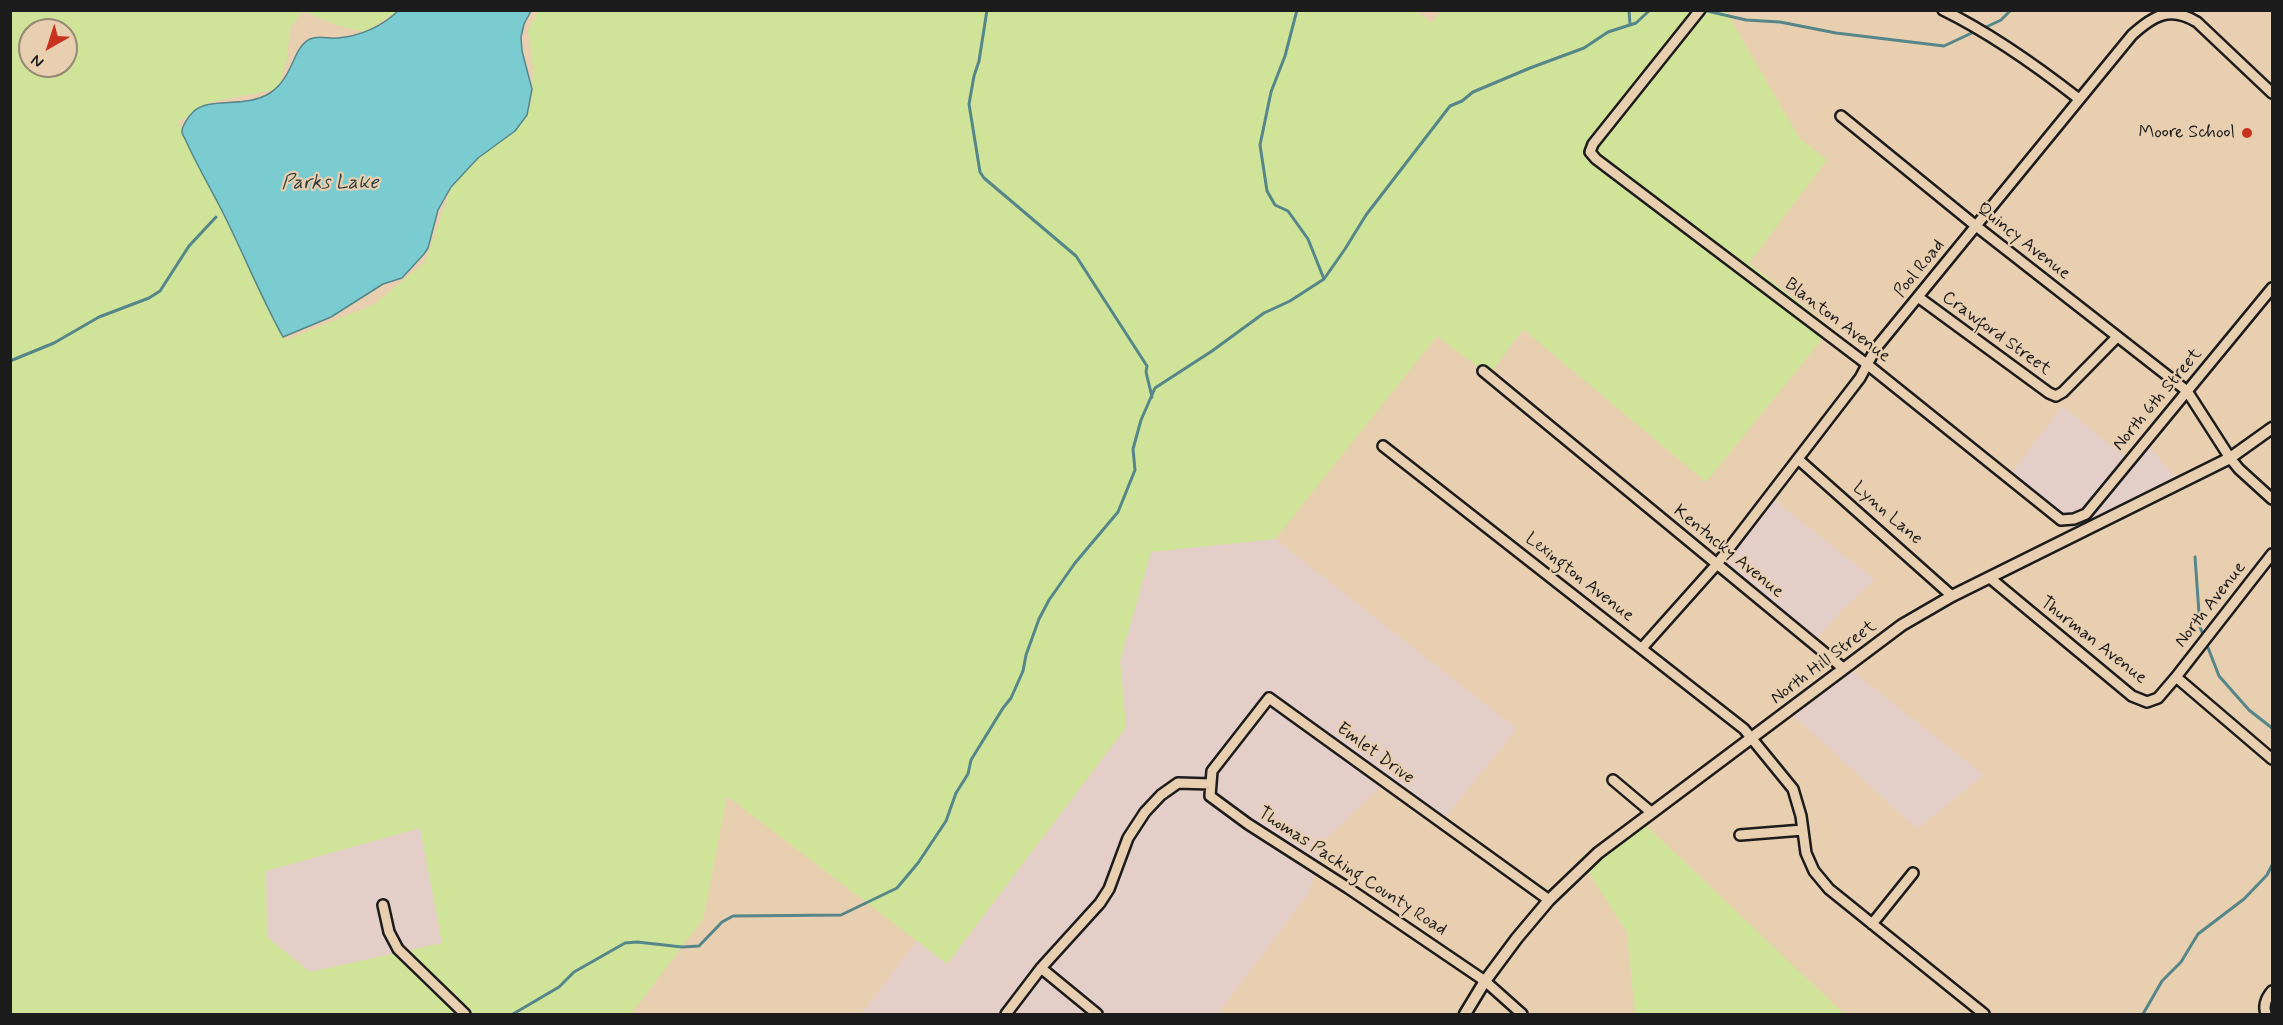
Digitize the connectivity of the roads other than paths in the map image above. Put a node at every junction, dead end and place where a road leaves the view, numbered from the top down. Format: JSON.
{"nodes":[{"id":1,"x":1700,"y":10,"type":"edge"},
{"id":2,"x":1942,"y":10,"type":"edge"},
{"id":3,"x":2272,"y":93,"type":"edge"},
{"id":4,"x":2079,"y":99,"type":"junction"},
{"id":5,"x":1841,"y":116,"type":"dead end"},
{"id":6,"x":1976,"y":226,"type":"junction"},
{"id":7,"x":2272,"y":288,"type":"edge"},
{"id":8,"x":1918,"y":297,"type":"junction"},
{"id":9,"x":2117,"y":337,"type":"junction"},
{"id":10,"x":1868,"y":365,"type":"junction"},
{"id":11,"x":1483,"y":371,"type":"dead end"},
{"id":12,"x":2187,"y":391,"type":"junction"},
{"id":13,"x":2272,"y":428,"type":"edge"},
{"id":14,"x":1383,"y":447,"type":"dead end"},
{"id":15,"x":1798,"y":459,"type":"junction"},
{"id":16,"x":2230,"y":459,"type":"junction"},
{"id":17,"x":2272,"y":499,"type":"edge"},
{"id":18,"x":2061,"y":520,"type":"joint"},
{"id":19,"x":2272,"y":554,"type":"edge"},
{"id":20,"x":1717,"y":564,"type":"junction"},
{"id":21,"x":1990,"y":578,"type":"junction"},
{"id":22,"x":1952,"y":596,"type":"junction"},
{"id":23,"x":1642,"y":648,"type":"junction"},
{"id":24,"x":1843,"y":668,"type":"junction"},
{"id":25,"x":2176,"y":677,"type":"junction"},
{"id":26,"x":1752,"y":737,"type":"junction"},
{"id":27,"x":2272,"y":759,"type":"edge"},
{"id":28,"x":1613,"y":780,"type":"dead end"},
{"id":29,"x":1211,"y":784,"type":"junction"},
{"id":30,"x":1651,"y":812,"type":"junction"},
{"id":31,"x":1803,"y":830,"type":"junction"},
{"id":32,"x":1740,"y":835,"type":"dead end"},
{"id":33,"x":1913,"y":873,"type":"dead end"},
{"id":34,"x":1549,"y":900,"type":"junction"},
{"id":35,"x":383,"y":905,"type":"dead end"},
{"id":36,"x":1872,"y":924,"type":"junction"},
{"id":37,"x":1041,"y":968,"type":"junction"},
{"id":38,"x":1485,"y":981,"type":"junction"},
{"id":39,"x":2272,"y":991,"type":"edge"},
{"id":40,"x":2265,"y":1011,"type":"edge"},
{"id":41,"x":465,"y":1014,"type":"edge"},
{"id":42,"x":1006,"y":1014,"type":"edge"},
{"id":43,"x":1097,"y":1014,"type":"edge"},
{"id":44,"x":1465,"y":1014,"type":"edge"},
{"id":45,"x":1522,"y":1014,"type":"edge"},
{"id":46,"x":1984,"y":1014,"type":"edge"}],
"edges":[{"from":1,"to":10,"type":"street","name":"Blanton Avenue"},
{"from":2,"to":4,"type":"street"},
{"from":3,"to":4,"type":"street","name":"Pool Road"},
{"from":4,"to":6,"type":"street","name":"Pool Road"},
{"from":5,"to":6,"type":"street","name":"Quincy Avenue"},
{"from":6,"to":8,"type":"street","name":"Pool Road"},
{"from":6,"to":9,"type":"street","name":"Quincy Avenue"},
{"from":7,"to":12,"type":"street","name":"North 6th Street"},
{"from":8,"to":9,"type":"street","name":"Crawford Street"},
{"from":8,"to":10,"type":"street","name":"Pool Road"},
{"from":9,"to":12,"type":"street","name":"Quincy Avenue"},
{"from":10,"to":15,"type":"street","name":"Pool Road"},
{"from":10,"to":18,"type":"street","name":"Blanton Avenue"},
{"from":11,"to":20,"type":"street","name":"Kentucky Avenue"},
{"from":12,"to":16,"type":"street"},
{"from":12,"to":18,"type":"street","name":"North 6th Street"},
{"from":13,"to":16,"type":"street","name":"North Hill Street"},
{"from":14,"to":23,"type":"street","name":"Lexington Avenue"},
{"from":15,"to":20,"type":"street","name":"Pool Road"},
{"from":15,"to":22,"type":"street","name":"Lynn Lane"},
{"from":16,"to":17,"type":"street"},
{"from":16,"to":21,"type":"street","name":"North Hill Street"},
{"from":19,"to":25,"type":"street","name":"North Avenue"},
{"from":20,"to":23,"type":"street","name":"Pool Road"},
{"from":20,"to":24,"type":"street","name":"Kentucky Avenue"},
{"from":21,"to":22,"type":"street","name":"North Hill Street"},
{"from":21,"to":25,"type":"street","name":"Thurman Avenue"},
{"from":22,"to":24,"type":"street","name":"North Hill Street"},
{"from":23,"to":26,"type":"street","name":"Lexington Avenue"},
{"from":24,"to":26,"type":"street","name":"North Hill Street"},
{"from":25,"to":27,"type":"street"},
{"from":26,"to":30,"type":"street","name":"North Hill Street"},
{"from":26,"to":31,"type":"street","name":"Lexington Avenue"},
{"from":28,"to":30,"type":"street"},
{"from":29,"to":34,"type":"street","name":"Emlet Drive"},
{"from":29,"to":37,"type":"street"},
{"from":29,"to":38,"type":"street","name":"Thomas Packing County Road"},
{"from":30,"to":34,"type":"street","name":"North Hill Street"},
{"from":31,"to":32,"type":"street"},
{"from":31,"to":36,"type":"street","name":"Lexington Avenue"},
{"from":33,"to":36,"type":"street"},
{"from":34,"to":38,"type":"street","name":"North Hill Street"},
{"from":35,"to":41,"type":"street"},
{"from":36,"to":46,"type":"street","name":"Lexington Avenue"},
{"from":37,"to":42,"type":"street"},
{"from":37,"to":43,"type":"street"},
{"from":38,"to":44,"type":"street","name":"North Hill Street"},
{"from":38,"to":45,"type":"street"},
{"from":39,"to":40,"type":"street"}]}
